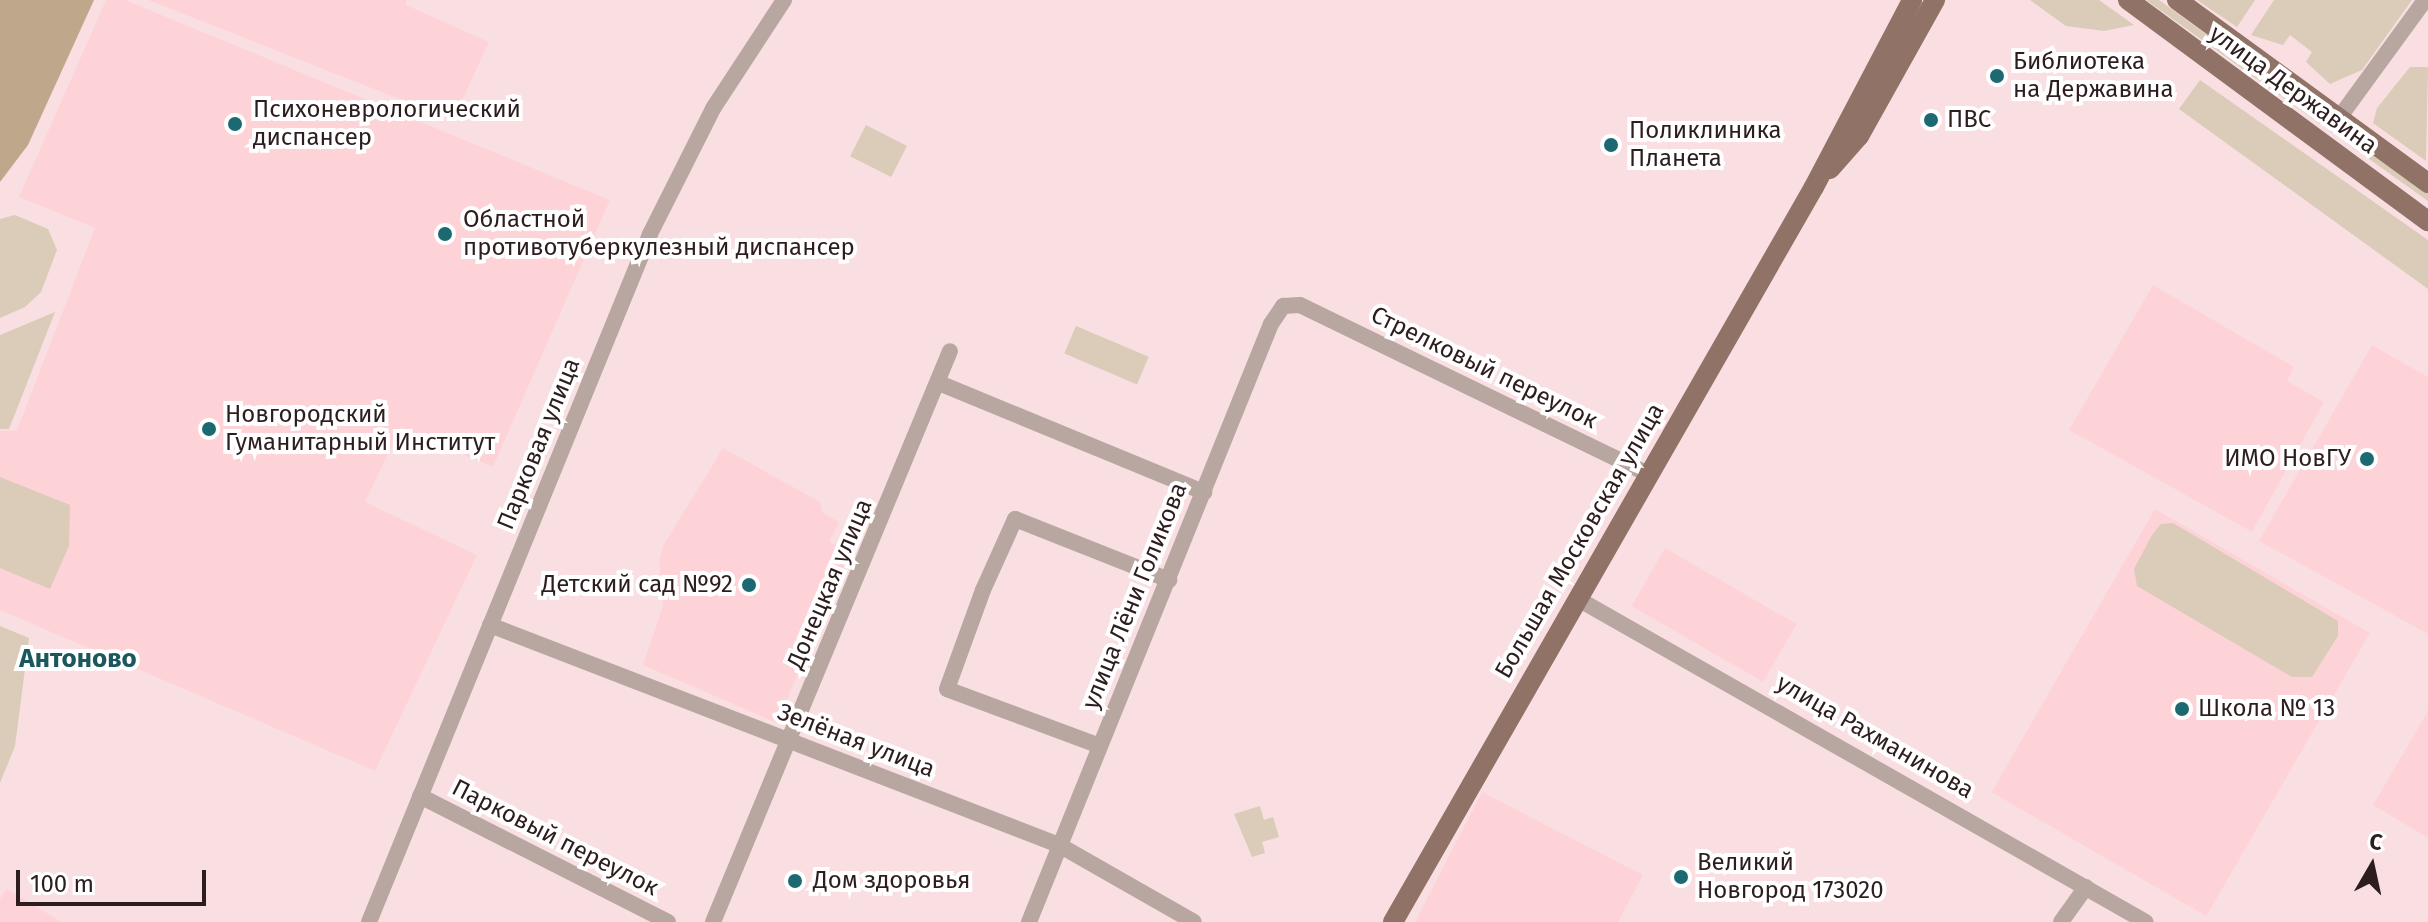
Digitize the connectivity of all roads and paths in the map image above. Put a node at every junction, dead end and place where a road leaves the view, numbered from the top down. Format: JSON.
{"nodes":[{"id":1,"x":784,"y":0,"type":"edge"},
{"id":2,"x":1912,"y":0,"type":"edge"},
{"id":3,"x":1935,"y":0,"type":"edge"},
{"id":4,"x":2128,"y":0,"type":"edge"},
{"id":5,"x":2177,"y":0,"type":"edge"},
{"id":6,"x":2425,"y":0,"type":"edge"},
{"id":7,"x":2339,"y":118,"type":"junction"},
{"id":8,"x":2428,"y":183,"type":"edge"},
{"id":9,"x":1814,"y":187,"type":"junction"},
{"id":10,"x":2428,"y":221,"type":"edge"},
{"id":11,"x":1300,"y":305,"type":"joint"},
{"id":12,"x":950,"y":351,"type":"dead end"},
{"id":13,"x":939,"y":383,"type":"junction"},
{"id":14,"x":1648,"y":474,"type":"junction"},
{"id":15,"x":1204,"y":492,"type":"junction"},
{"id":16,"x":1169,"y":580,"type":"junction"},
{"id":17,"x":1578,"y":599,"type":"junction"},
{"id":18,"x":490,"y":625,"type":"junction"},
{"id":19,"x":790,"y":742,"type":"junction"},
{"id":20,"x":1100,"y":746,"type":"junction"},
{"id":21,"x":420,"y":796,"type":"junction"},
{"id":22,"x":1059,"y":845,"type":"junction"},
{"id":23,"x":2086,"y":887,"type":"junction"},
{"id":24,"x":369,"y":922,"type":"edge"},
{"id":25,"x":668,"y":922,"type":"edge"},
{"id":26,"x":713,"y":922,"type":"edge"},
{"id":27,"x":1029,"y":922,"type":"edge"},
{"id":28,"x":1194,"y":922,"type":"edge"},
{"id":29,"x":1393,"y":922,"type":"edge"},
{"id":30,"x":2061,"y":922,"type":"edge"},
{"id":31,"x":2146,"y":922,"type":"edge"}],
"edges":[{"from":1,"to":18,"type":"street","name":"Парковая улица"},
{"from":2,"to":9,"type":"main road","name":"Большая Московская улица"},
{"from":3,"to":9,"type":"main road","name":"Большая Московская улица"},
{"from":4,"to":10,"type":"main road","name":"улица Державина"},
{"from":5,"to":7,"type":"main road","name":"улица Державина"},
{"from":6,"to":7,"type":"street"},
{"from":7,"to":8,"type":"main road","name":"улица Державина"},
{"from":9,"to":14,"type":"main road","name":"Большая Московская улица"},
{"from":11,"to":14,"type":"street","name":"Стрелковый переулок"},
{"from":11,"to":15,"type":"street","name":"улица Лёни Голикова"},
{"from":12,"to":13,"type":"street","name":"Донецкая улица"},
{"from":13,"to":15,"type":"street"},
{"from":13,"to":19,"type":"street","name":"Донецкая улица"},
{"from":14,"to":17,"type":"main road","name":"Большая Московская улица"},
{"from":15,"to":16,"type":"street","name":"улица Лёни Голикова"},
{"from":16,"to":20,"type":"street","name":"улица Лёни Голикова"},
{"from":16,"to":20,"type":"street"},
{"from":17,"to":23,"type":"street","name":"улица Рахманинова"},
{"from":17,"to":29,"type":"main road","name":"Большая Московская улица"},
{"from":18,"to":19,"type":"street","name":"Зелёная улица"},
{"from":18,"to":21,"type":"street","name":"Парковая улица"},
{"from":19,"to":22,"type":"street","name":"Зелёная улица"},
{"from":19,"to":26,"type":"street","name":"Донецкая улица"},
{"from":20,"to":22,"type":"street","name":"улица Лёни Голикова"},
{"from":21,"to":24,"type":"street","name":"Парковая улица"},
{"from":21,"to":25,"type":"street","name":"Парковый переулок"},
{"from":22,"to":27,"type":"street","name":"улица Лёни Голикова"},
{"from":22,"to":28,"type":"street","name":"Зелёная улица"},
{"from":23,"to":30,"type":"street"},
{"from":23,"to":31,"type":"street","name":"улица Рахманинова"}]}
